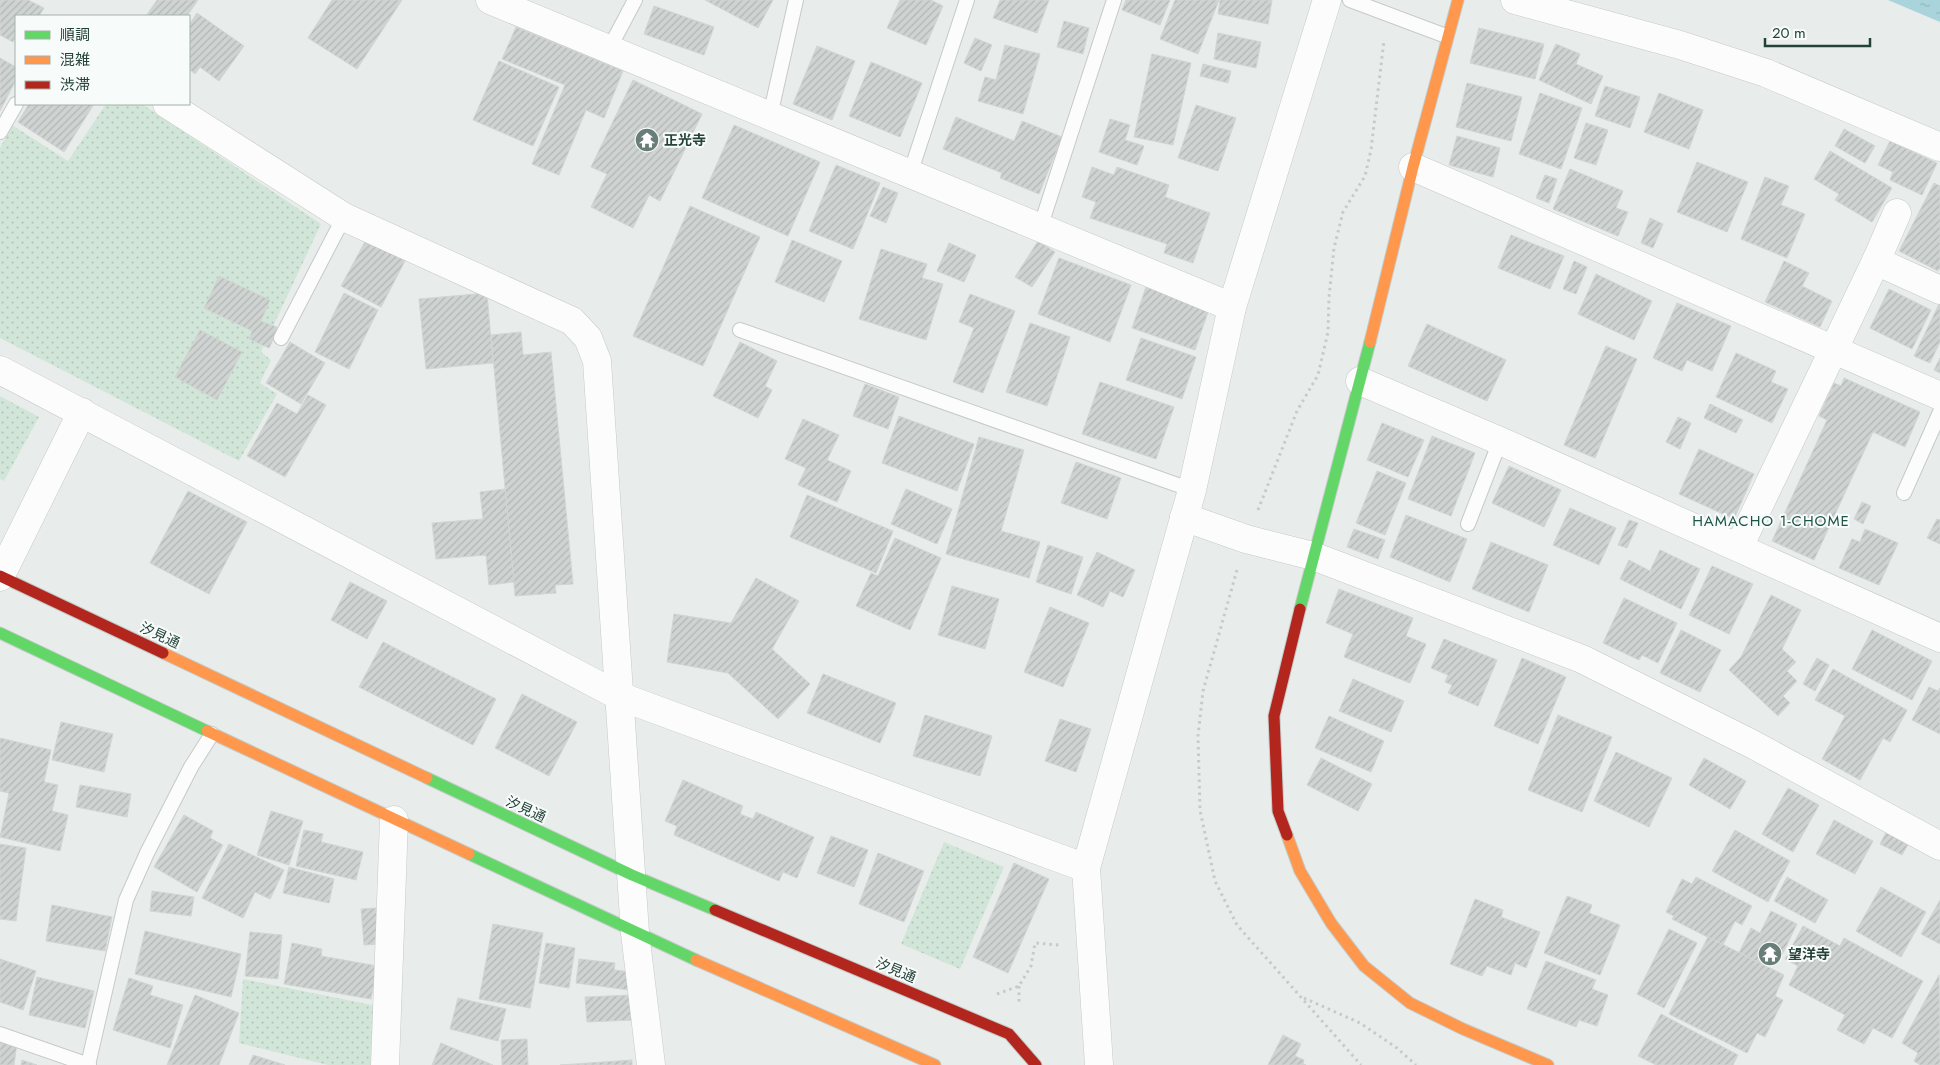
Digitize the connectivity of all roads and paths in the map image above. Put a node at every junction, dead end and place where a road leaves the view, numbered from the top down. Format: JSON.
{"nodes":[{"id":1,"x":490,"y":0,"type":"edge"},
{"id":2,"x":635,"y":0,"type":"edge"},
{"id":3,"x":796,"y":0,"type":"edge"},
{"id":4,"x":967,"y":0,"type":"edge"},
{"id":5,"x":1114,"y":0,"type":"edge"},
{"id":6,"x":1327,"y":0,"type":"edge"},
{"id":7,"x":1350,"y":0,"type":"edge"},
{"id":8,"x":1458,"y":0,"type":"edge"},
{"id":9,"x":1515,"y":0,"type":"edge"},
{"id":10,"x":1446,"y":36,"type":"junction"},
{"id":11,"x":609,"y":49,"type":"junction"},
{"id":12,"x":15,"y":105,"type":"edge"},
{"id":13,"x":169,"y":105,"type":"edge"},
{"id":14,"x":770,"y":116,"type":"junction"},
{"id":15,"x":0,"y":132,"type":"edge"},
{"id":16,"x":1940,"y":147,"type":"edge"},
{"id":17,"x":1413,"y":167,"type":"junction"},
{"id":18,"x":910,"y":174,"type":"junction"},
{"id":19,"x":1897,"y":213,"type":"dead end"},
{"id":20,"x":344,"y":217,"type":"junction"},
{"id":21,"x":1040,"y":228,"type":"junction"},
{"id":22,"x":1876,"y":261,"type":"junction"},
{"id":23,"x":1940,"y":290,"type":"edge"},
{"id":24,"x":1232,"y":307,"type":"junction"},
{"id":25,"x":740,"y":330,"type":"dead end"},
{"id":26,"x":281,"y":338,"type":"dead end"},
{"id":27,"x":1834,"y":349,"type":"junction"},
{"id":28,"x":0,"y":370,"type":"edge"},
{"id":29,"x":1360,"y":381,"type":"junction"},
{"id":30,"x":1940,"y":396,"type":"edge"},
{"id":31,"x":82,"y":412,"type":"junction"},
{"id":32,"x":1940,"y":412,"type":"edge"},
{"id":33,"x":1500,"y":441,"type":"junction"},
{"id":34,"x":1192,"y":490,"type":"junction"},
{"id":35,"x":1904,"y":493,"type":"dead end"},
{"id":36,"x":1184,"y":517,"type":"junction"},
{"id":37,"x":1468,"y":524,"type":"dead end"},
{"id":38,"x":1739,"y":548,"type":"junction"},
{"id":39,"x":1313,"y":556,"type":"junction"},
{"id":40,"x":0,"y":576,"type":"edge"},
{"id":41,"x":0,"y":633,"type":"edge"},
{"id":42,"x":1940,"y":638,"type":"edge"},
{"id":43,"x":619,"y":696,"type":"junction"},
{"id":44,"x":212,"y":734,"type":"junction"},
{"id":45,"x":394,"y":820,"type":"junction"},
{"id":46,"x":1940,"y":846,"type":"edge"},
{"id":47,"x":1086,"y":868,"type":"junction"},
{"id":48,"x":632,"y":876,"type":"junction"},
{"id":49,"x":635,"y":933,"type":"junction"},
{"id":50,"x":1092,"y":949,"type":"junction"},
{"id":51,"x":993,"y":996,"type":"dead end"},
{"id":52,"x":1301,"y":997,"type":"dead end"},
{"id":53,"x":0,"y":1034,"type":"edge"},
{"id":54,"x":88,"y":1065,"type":"edge"},
{"id":55,"x":385,"y":1065,"type":"edge"},
{"id":56,"x":650,"y":1065,"type":"edge"},
{"id":57,"x":935,"y":1065,"type":"edge"},
{"id":58,"x":1036,"y":1065,"type":"edge"},
{"id":59,"x":1098,"y":1065,"type":"edge"},
{"id":60,"x":1416,"y":1065,"type":"edge"},
{"id":61,"x":1548,"y":1065,"type":"edge"}],
"edges":[{"from":1,"to":11,"type":"street"},
{"from":2,"to":11,"type":"lane"},
{"from":3,"to":14,"type":"lane"},
{"from":4,"to":18,"type":"lane"},
{"from":5,"to":21,"type":"lane"},
{"from":6,"to":24,"type":"street"},
{"from":7,"to":10,"type":"lane"},
{"from":8,"to":10,"type":"street"},
{"from":9,"to":16,"type":"street"},
{"from":10,"to":17,"type":"street"},
{"from":11,"to":14,"type":"street"},
{"from":12,"to":15,"type":"lane"},
{"from":13,"to":20,"type":"street"},
{"from":14,"to":18,"type":"street"},
{"from":17,"to":27,"type":"street"},
{"from":17,"to":29,"type":"street"},
{"from":18,"to":21,"type":"street"},
{"from":19,"to":22,"type":"street"},
{"from":20,"to":26,"type":"lane"},
{"from":20,"to":43,"type":"street"},
{"from":21,"to":24,"type":"street"},
{"from":22,"to":23,"type":"street"},
{"from":22,"to":27,"type":"street"},
{"from":24,"to":34,"type":"street"},
{"from":25,"to":34,"type":"lane"},
{"from":27,"to":30,"type":"street"},
{"from":27,"to":38,"type":"street"},
{"from":28,"to":31,"type":"street"},
{"from":29,"to":33,"type":"street"},
{"from":29,"to":39,"type":"street"},
{"from":31,"to":40,"type":"street"},
{"from":31,"to":43,"type":"street"},
{"from":32,"to":35,"type":"lane"},
{"from":33,"to":37,"type":"lane"},
{"from":33,"to":38,"type":"street"},
{"from":34,"to":36,"type":"street"},
{"from":36,"to":39,"type":"street"},
{"from":36,"to":47,"type":"street"},
{"from":38,"to":42,"type":"street"},
{"from":39,"to":46,"type":"street"},
{"from":39,"to":61,"type":"street"},
{"from":40,"to":48,"type":"street","name":"汐見通"},
{"from":41,"to":44,"type":"street"},
{"from":43,"to":47,"type":"street"},
{"from":43,"to":48,"type":"street"},
{"from":44,"to":45,"type":"street"},
{"from":44,"to":54,"type":"lane"},
{"from":45,"to":49,"type":"street"},
{"from":45,"to":55,"type":"street"},
{"from":47,"to":50,"type":"street"},
{"from":48,"to":49,"type":"street"},
{"from":48,"to":58,"type":"street","name":"汐見通"},
{"from":49,"to":56,"type":"street"},
{"from":49,"to":57,"type":"street"},
{"from":50,"to":51,"type":"path"},
{"from":50,"to":59,"type":"street"},
{"from":52,"to":60,"type":"path"},
{"from":53,"to":54,"type":"lane"}]}
